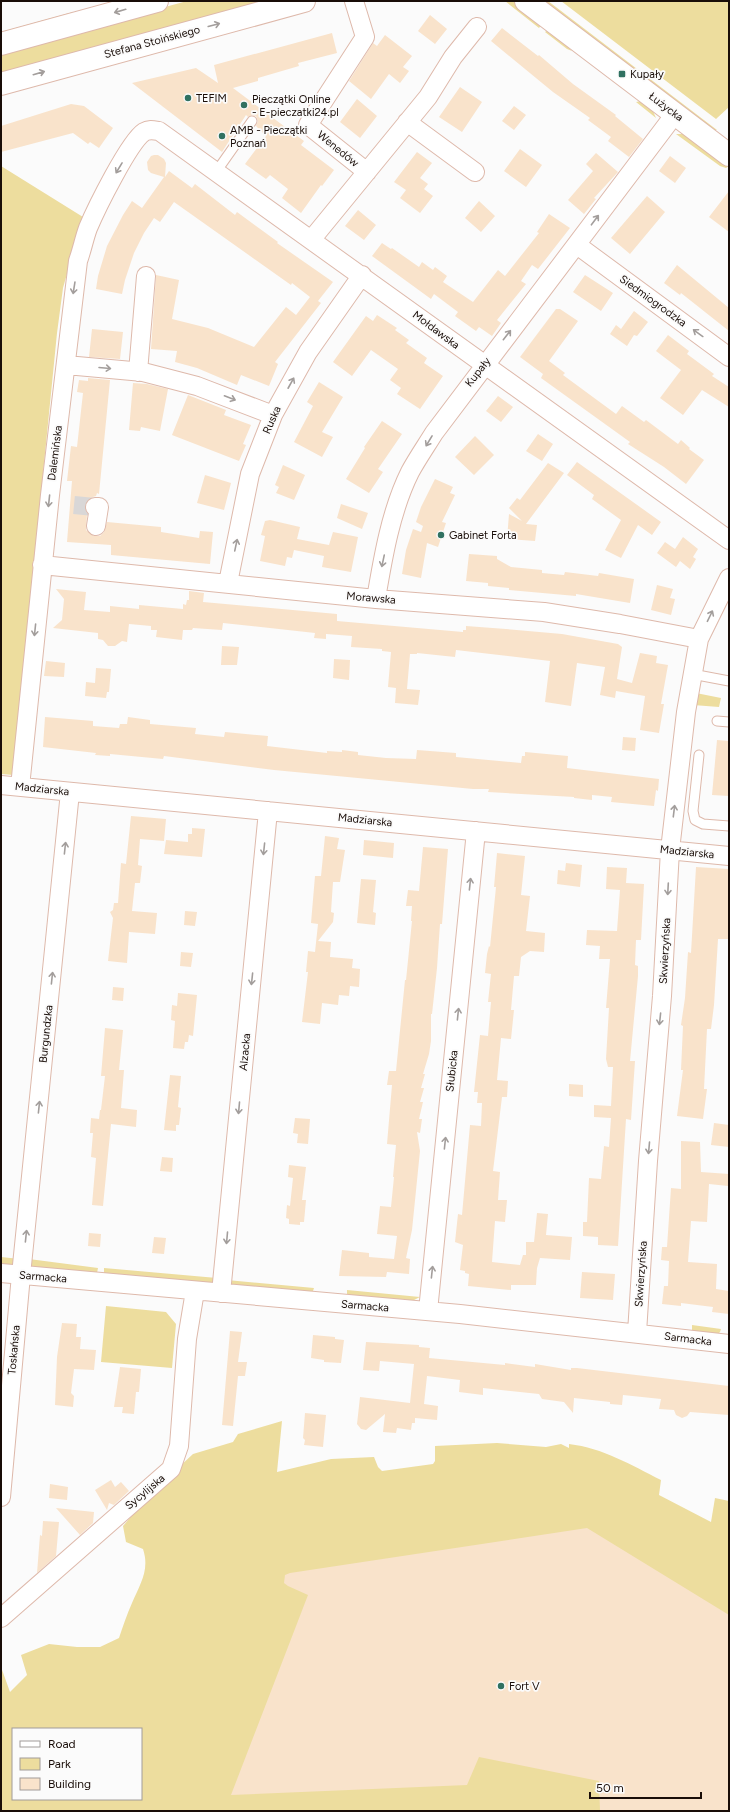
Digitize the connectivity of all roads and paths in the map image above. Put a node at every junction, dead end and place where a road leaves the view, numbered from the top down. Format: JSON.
{"nodes":[{"id":1,"x":157,"y":1,"type":"edge"},
{"id":2,"x":304,"y":1,"type":"edge"},
{"id":3,"x":354,"y":1,"type":"edge"},
{"id":4,"x":526,"y":1,"type":"edge"},
{"id":5,"x":477,"y":27,"type":"dead end"},
{"id":6,"x":1,"y":44,"type":"edge"},
{"id":7,"x":1,"y":84,"type":"edge"},
{"id":8,"x":675,"y":114,"type":"junction"},
{"id":9,"x":252,"y":121,"type":"dead end"},
{"id":10,"x":407,"y":122,"type":"junction"},
{"id":11,"x":140,"y":135,"type":"joint"},
{"id":12,"x":726,"y":148,"type":"edge"},
{"id":13,"x":216,"y":172,"type":"junction"},
{"id":14,"x":367,"y":172,"type":"junction"},
{"id":15,"x":475,"y":172,"type":"dead end"},
{"id":16,"x":311,"y":240,"type":"junction"},
{"id":17,"x":577,"y":244,"type":"junction"},
{"id":18,"x":362,"y":275,"type":"junction"},
{"id":19,"x":146,"y":276,"type":"dead end"},
{"id":20,"x":729,"y":357,"type":"edge"},
{"id":21,"x":66,"y":364,"type":"junction"},
{"id":22,"x":483,"y":366,"type":"junction"},
{"id":23,"x":138,"y":372,"type":"junction"},
{"id":24,"x":273,"y":415,"type":"junction"},
{"id":25,"x":95,"y":507,"type":"dead end"},
{"id":26,"x":96,"y":526,"type":"dead end"},
{"id":27,"x":729,"y":540,"type":"edge"},
{"id":28,"x":42,"y":565,"type":"junction"},
{"id":29,"x":729,"y":578,"type":"edge"},
{"id":30,"x":228,"y":583,"type":"junction"},
{"id":31,"x":376,"y":599,"type":"junction"},
{"id":32,"x":699,"y":639,"type":"junction"},
{"id":33,"x":692,"y":674,"type":"junction"},
{"id":34,"x":729,"y":681,"type":"edge"},
{"id":35,"x":717,"y":721,"type":"dead end"},
{"id":36,"x":729,"y":722,"type":"edge"},
{"id":37,"x":699,"y":755,"type":"dead end"},
{"id":38,"x":1,"y":785,"type":"edge"},
{"id":39,"x":20,"y":787,"type":"junction"},
{"id":40,"x":70,"y":792,"type":"junction"},
{"id":41,"x":268,"y":811,"type":"junction"},
{"id":42,"x":729,"y":826,"type":"edge"},
{"id":43,"x":476,"y":831,"type":"junction"},
{"id":44,"x":670,"y":850,"type":"junction"},
{"id":45,"x":729,"y":856,"type":"edge"},
{"id":46,"x":1,"y":1273,"type":"edge"},
{"id":47,"x":21,"y":1275,"type":"junction"},
{"id":48,"x":195,"y":1291,"type":"junction"},
{"id":49,"x":221,"y":1293,"type":"junction"},
{"id":50,"x":428,"y":1311,"type":"junction"},
{"id":51,"x":637,"y":1333,"type":"junction"},
{"id":52,"x":729,"y":1344,"type":"edge"},
{"id":53,"x":1,"y":1497,"type":"edge"},
{"id":54,"x":1,"y":1618,"type":"edge"}],
"edges":[{"from":1,"to":6,"type":"street","one_way":true},
{"from":7,"to":2,"type":"street","name":"Stefana Stoińskiego","one_way":true},
{"from":3,"to":14,"type":"street","name":"Wenedów"},
{"from":4,"to":8,"type":"street","name":"Łużycka"},
{"from":5,"to":10,"type":"street","name":"Wenedów"},
{"from":8,"to":12,"type":"street","name":"Łużycka"},
{"from":17,"to":8,"type":"street","name":"Kupały","one_way":true},
{"from":9,"to":13,"type":"lane"},
{"from":10,"to":14,"type":"street","name":"Wenedów"},
{"from":10,"to":15,"type":"street"},
{"from":11,"to":13,"type":"street","name":"Mołdawska"},
{"from":11,"to":21,"type":"street","name":"Dalemińska","one_way":true},
{"from":13,"to":16,"type":"street","name":"Mołdawska"},
{"from":14,"to":16,"type":"street","name":"Wenedów"},
{"from":16,"to":18,"type":"street","name":"Mołdawska"},
{"from":20,"to":17,"type":"street","name":"Siedmiogrodzka","one_way":true},
{"from":22,"to":17,"type":"street","name":"Kupały","one_way":true},
{"from":18,"to":22,"type":"street","name":"Mołdawska"},
{"from":24,"to":18,"type":"street","name":"Ruska","one_way":true},
{"from":19,"to":23,"type":"street"},
{"from":21,"to":23,"type":"street","one_way":true},
{"from":21,"to":28,"type":"street","name":"Dalemińska","one_way":true},
{"from":22,"to":27,"type":"street","name":"Mołdawska"},
{"from":22,"to":31,"type":"street","name":"Kupały","one_way":true},
{"from":23,"to":24,"type":"street","one_way":true},
{"from":30,"to":24,"type":"street","name":"Ruska","one_way":true},
{"from":25,"to":26,"type":"street"},
{"from":28,"to":30,"type":"street","name":"Morawska"},
{"from":28,"to":39,"type":"street","name":"Dalemińska","one_way":true},
{"from":32,"to":29,"type":"street","name":"Skwierzyńska","one_way":true},
{"from":30,"to":31,"type":"street","name":"Morawska"},
{"from":31,"to":32,"type":"street","name":"Morawska"},
{"from":32,"to":33,"type":"street","name":"Skwierzyńska"},
{"from":33,"to":34,"type":"lane"},
{"from":44,"to":33,"type":"street","name":"Skwierzyńska","one_way":true},
{"from":35,"to":36,"type":"lane"},
{"from":37,"to":42,"type":"lane"},
{"from":38,"to":39,"type":"street","name":"Madziarska"},
{"from":39,"to":40,"type":"street","name":"Madziarska"},
{"from":40,"to":41,"type":"street","name":"Madziarska"},
{"from":47,"to":40,"type":"street","name":"Burgundzka","one_way":true},
{"from":41,"to":43,"type":"street","name":"Madziarska"},
{"from":41,"to":49,"type":"street","name":"Alzacka","one_way":true},
{"from":43,"to":44,"type":"street","name":"Madziarska"},
{"from":50,"to":43,"type":"street","name":"Słubicka","one_way":true},
{"from":44,"to":45,"type":"street","name":"Madziarska"},
{"from":44,"to":51,"type":"street","name":"Skwierzyńska","one_way":true},
{"from":46,"to":47,"type":"street","name":"Sarmacka"},
{"from":47,"to":48,"type":"street","name":"Sarmacka"},
{"from":47,"to":53,"type":"street","name":"Toskańska"},
{"from":48,"to":49,"type":"street","name":"Sarmacka"},
{"from":48,"to":54,"type":"street","name":"Sycylijska"},
{"from":49,"to":50,"type":"street","name":"Sarmacka"},
{"from":50,"to":51,"type":"street","name":"Sarmacka"},
{"from":51,"to":52,"type":"street","name":"Sarmacka"}]}
